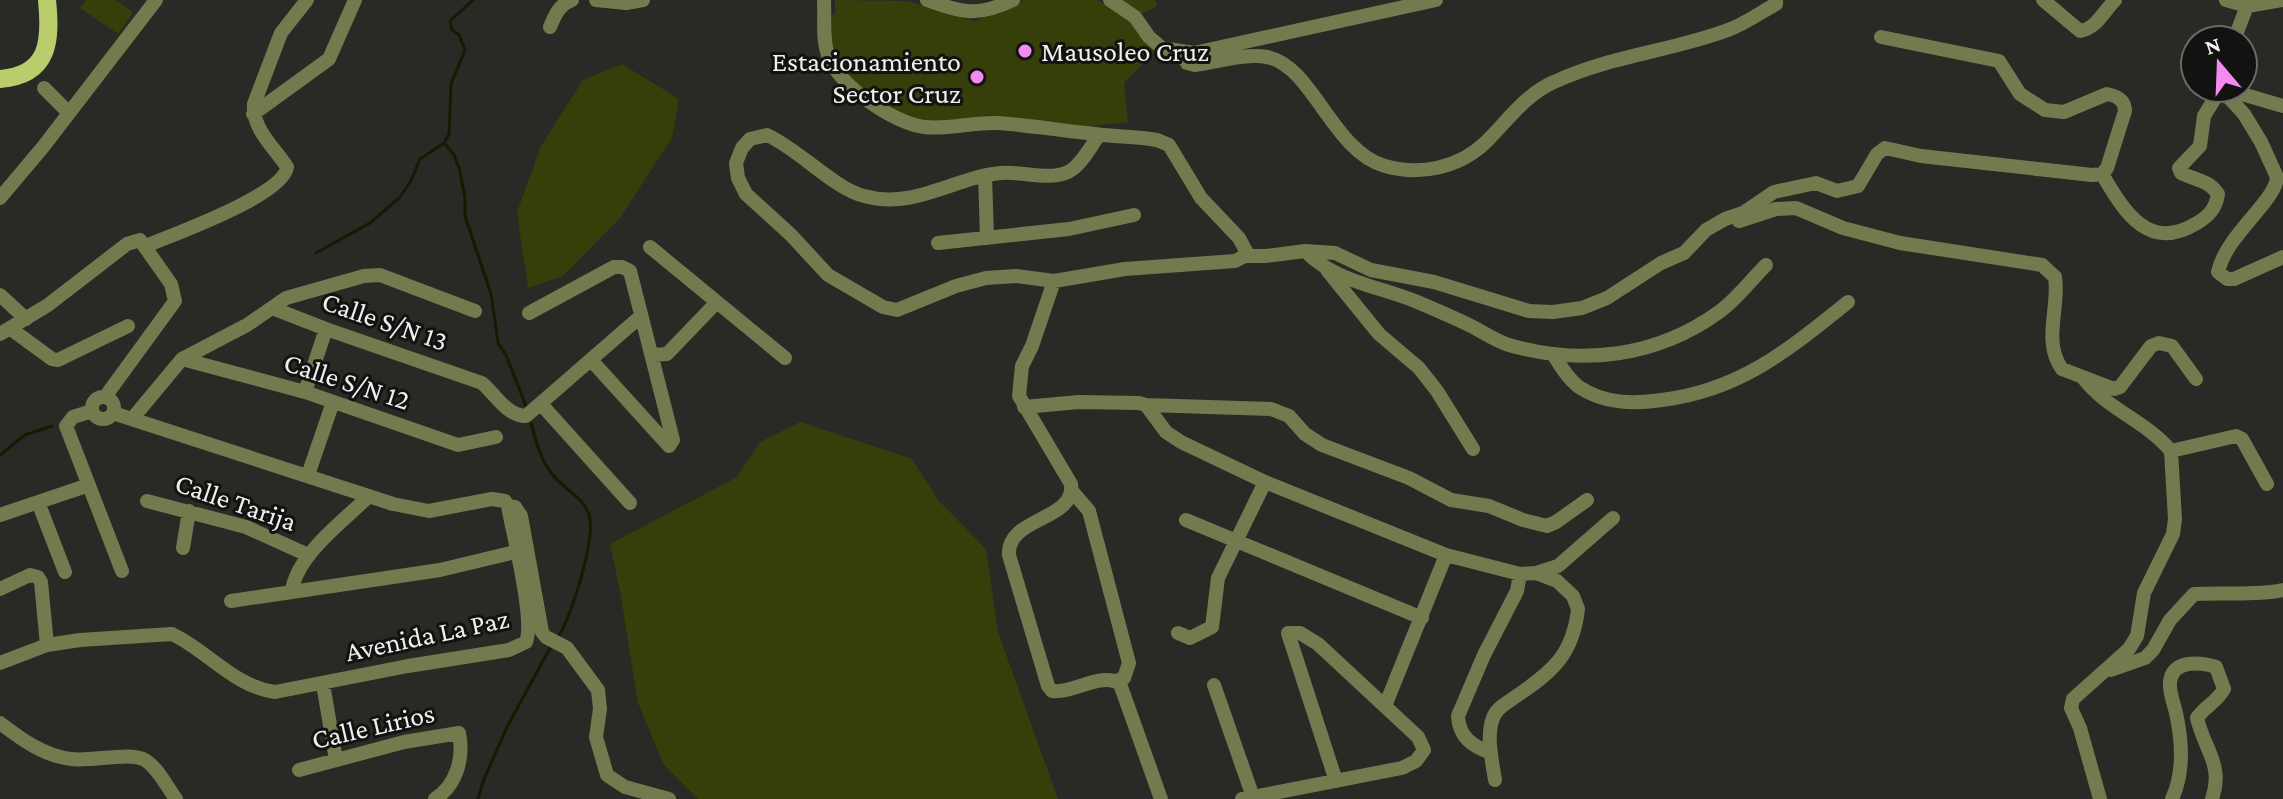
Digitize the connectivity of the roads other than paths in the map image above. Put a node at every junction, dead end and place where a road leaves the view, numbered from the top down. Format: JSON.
{"nodes":[{"id":1,"x":36,"y":0,"type":"edge"},
{"id":2,"x":47,"y":0,"type":"edge"},
{"id":3,"x":307,"y":0,"type":"edge"},
{"id":4,"x":355,"y":0,"type":"edge"},
{"id":5,"x":572,"y":0,"type":"edge"},
{"id":6,"x":596,"y":0,"type":"edge"},
{"id":7,"x":643,"y":0,"type":"edge"},
{"id":8,"x":824,"y":0,"type":"edge"},
{"id":9,"x":927,"y":0,"type":"edge"},
{"id":10,"x":1013,"y":0,"type":"edge"},
{"id":11,"x":1110,"y":0,"type":"edge"},
{"id":12,"x":1436,"y":0,"type":"edge"},
{"id":13,"x":1776,"y":0,"type":"edge"},
{"id":14,"x":2115,"y":0,"type":"edge"},
{"id":15,"x":2226,"y":0,"type":"edge"},
{"id":16,"x":2283,"y":0,"type":"edge"},
{"id":17,"x":149,"y":2,"type":"edge"},
{"id":18,"x":2049,"y":3,"type":"edge"},
{"id":19,"x":2247,"y":6,"type":"junction"},
{"id":20,"x":1364,"y":7,"type":"edge"},
{"id":21,"x":2240,"y":24,"type":"edge"},
{"id":22,"x":550,"y":27,"type":"dead end"},
{"id":23,"x":1881,"y":37,"type":"dead end"},
{"id":24,"x":1182,"y":52,"type":"junction"},
{"id":25,"x":0,"y":68,"type":"edge"},
{"id":26,"x":0,"y":79,"type":"edge"},
{"id":27,"x":44,"y":88,"type":"dead end"},
{"id":28,"x":2259,"y":97,"type":"edge"},
{"id":29,"x":2214,"y":104,"type":"edge"},
{"id":30,"x":2236,"y":104,"type":"edge"},
{"id":31,"x":2283,"y":106,"type":"edge"},
{"id":32,"x":68,"y":112,"type":"junction"},
{"id":33,"x":253,"y":114,"type":"junction"},
{"id":34,"x":1099,"y":135,"type":"junction"},
{"id":35,"x":2102,"y":174,"type":"junction"},
{"id":36,"x":985,"y":176,"type":"junction"},
{"id":37,"x":0,"y":198,"type":"edge"},
{"id":38,"x":1134,"y":215,"type":"dead end"},
{"id":39,"x":1719,"y":223,"type":"junction"},
{"id":40,"x":987,"y":238,"type":"junction"},
{"id":41,"x":142,"y":243,"type":"junction"},
{"id":42,"x":938,"y":243,"type":"dead end"},
{"id":43,"x":650,"y":247,"type":"dead end"},
{"id":44,"x":1305,"y":251,"type":"junction"},
{"id":45,"x":1245,"y":256,"type":"junction"},
{"id":46,"x":2283,"y":257,"type":"edge"},
{"id":47,"x":1766,"y":265,"type":"dead end"},
{"id":48,"x":1325,"y":266,"type":"junction"},
{"id":49,"x":1054,"y":281,"type":"junction"},
{"id":50,"x":0,"y":295,"type":"edge"},
{"id":51,"x":1848,"y":302,"type":"dead end"},
{"id":52,"x":716,"y":303,"type":"junction"},
{"id":53,"x":272,"y":308,"type":"junction"},
{"id":54,"x":475,"y":311,"type":"dead end"},
{"id":55,"x":529,"y":313,"type":"dead end"},
{"id":56,"x":641,"y":316,"type":"junction"},
{"id":57,"x":26,"y":319,"type":"junction"},
{"id":58,"x":128,"y":326,"type":"dead end"},
{"id":59,"x":326,"y":329,"type":"junction"},
{"id":60,"x":5,"y":331,"type":"edge"},
{"id":61,"x":1553,"y":354,"type":"junction"},
{"id":62,"x":653,"y":355,"type":"junction"},
{"id":63,"x":785,"y":358,"type":"dead end"},
{"id":64,"x":182,"y":359,"type":"junction"},
{"id":65,"x":591,"y":360,"type":"junction"},
{"id":66,"x":2084,"y":379,"type":"junction"},
{"id":67,"x":2196,"y":379,"type":"dead end"},
{"id":68,"x":305,"y":392,"type":"junction"},
{"id":69,"x":105,"y":397,"type":"junction"},
{"id":70,"x":333,"y":402,"type":"junction"},
{"id":71,"x":541,"y":404,"type":"junction"},
{"id":72,"x":1146,"y":405,"type":"junction"},
{"id":73,"x":1024,"y":407,"type":"junction"},
{"id":74,"x":92,"y":411,"type":"junction"},
{"id":75,"x":113,"y":413,"type":"junction"},
{"id":76,"x":132,"y":419,"type":"junction"},
{"id":77,"x":496,"y":437,"type":"dead end"},
{"id":78,"x":1473,"y":449,"type":"dead end"},
{"id":79,"x":2171,"y":451,"type":"junction"},
{"id":80,"x":308,"y":475,"type":"junction"},
{"id":81,"x":1265,"y":482,"type":"junction"},
{"id":82,"x":2267,"y":484,"type":"dead end"},
{"id":83,"x":89,"y":485,"type":"junction"},
{"id":84,"x":1072,"y":491,"type":"junction"},
{"id":85,"x":368,"y":497,"type":"junction"},
{"id":86,"x":1587,"y":500,"type":"dead end"},
{"id":87,"x":147,"y":501,"type":"dead end"},
{"id":88,"x":38,"y":502,"type":"junction"},
{"id":89,"x":630,"y":503,"type":"dead end"},
{"id":90,"x":508,"y":506,"type":"junction"},
{"id":91,"x":189,"y":511,"type":"junction"},
{"id":92,"x":0,"y":515,"type":"edge"},
{"id":93,"x":1613,"y":518,"type":"dead end"},
{"id":94,"x":1186,"y":520,"type":"dead end"},
{"id":95,"x":1237,"y":541,"type":"junction"},
{"id":96,"x":183,"y":548,"type":"dead end"},
{"id":97,"x":515,"y":552,"type":"junction"},
{"id":98,"x":308,"y":555,"type":"junction"},
{"id":99,"x":1446,"y":555,"type":"junction"},
{"id":100,"x":122,"y":571,"type":"dead end"},
{"id":101,"x":65,"y":572,"type":"dead end"},
{"id":102,"x":1536,"y":573,"type":"junction"},
{"id":103,"x":1520,"y":574,"type":"junction"},
{"id":104,"x":0,"y":589,"type":"edge"},
{"id":105,"x":2283,"y":590,"type":"edge"},
{"id":106,"x":292,"y":591,"type":"junction"},
{"id":107,"x":231,"y":601,"type":"dead end"},
{"id":108,"x":1422,"y":618,"type":"junction"},
{"id":109,"x":1178,"y":633,"type":"dead end"},
{"id":110,"x":47,"y":645,"type":"junction"},
{"id":111,"x":0,"y":663,"type":"edge"},
{"id":112,"x":2103,"y":673,"type":"junction"},
{"id":113,"x":1116,"y":681,"type":"junction"},
{"id":114,"x":323,"y":684,"type":"junction"},
{"id":115,"x":1214,"y":685,"type":"dead end"},
{"id":116,"x":1385,"y":706,"type":"junction"},
{"id":117,"x":0,"y":723,"type":"edge"},
{"id":118,"x":1491,"y":753,"type":"junction"},
{"id":119,"x":336,"y":760,"type":"junction"},
{"id":120,"x":299,"y":770,"type":"dead end"},
{"id":121,"x":1495,"y":780,"type":"dead end"},
{"id":122,"x":1336,"y":781,"type":"junction"},
{"id":123,"x":1247,"y":798,"type":"edge"},
{"id":124,"x":176,"y":799,"type":"edge"},
{"id":125,"x":435,"y":799,"type":"edge"},
{"id":126,"x":669,"y":799,"type":"edge"},
{"id":127,"x":1161,"y":799,"type":"edge"},
{"id":128,"x":2100,"y":799,"type":"edge"},
{"id":129,"x":2172,"y":799,"type":"edge"},
{"id":130,"x":2212,"y":799,"type":"edge"}],
"edges":[{"from":1,"to":25,"type":"main road"},
{"from":2,"to":26,"type":"main road"},
{"from":3,"to":33,"type":"street"},
{"from":4,"to":33,"type":"street"},
{"from":5,"to":22,"type":"street"},
{"from":6,"to":7,"type":"street"},
{"from":8,"to":34,"type":"street"},
{"from":9,"to":10,"type":"street"},
{"from":11,"to":24,"type":"street"},
{"from":12,"to":20,"type":"street"},
{"from":13,"to":24,"type":"street"},
{"from":14,"to":18,"type":"street"},
{"from":15,"to":19,"type":"street"},
{"from":16,"to":19,"type":"street"},
{"from":17,"to":32,"type":"street"},
{"from":19,"to":21,"type":"street"},
{"from":20,"to":24,"type":"street"},
{"from":23,"to":35,"type":"street"},
{"from":27,"to":32,"type":"street"},
{"from":28,"to":31,"type":"street"},
{"from":29,"to":35,"type":"street"},
{"from":30,"to":46,"type":"street"},
{"from":32,"to":37,"type":"street"},
{"from":33,"to":41,"type":"street"},
{"from":34,"to":36,"type":"street"},
{"from":34,"to":45,"type":"street"},
{"from":35,"to":39,"type":"street"},
{"from":36,"to":40,"type":"street"},
{"from":36,"to":49,"type":"street"},
{"from":38,"to":40,"type":"street"},
{"from":39,"to":44,"type":"street"},
{"from":39,"to":66,"type":"street"},
{"from":40,"to":42,"type":"street"},
{"from":41,"to":57,"type":"street"},
{"from":41,"to":69,"type":"street"},
{"from":43,"to":52,"type":"street"},
{"from":44,"to":45,"type":"street"},
{"from":44,"to":48,"type":"street"},
{"from":45,"to":49,"type":"street"},
{"from":47,"to":61,"type":"street"},
{"from":48,"to":61,"type":"street"},
{"from":48,"to":78,"type":"street"},
{"from":49,"to":73,"type":"street"},
{"from":50,"to":57,"type":"street"},
{"from":51,"to":61,"type":"street"},
{"from":52,"to":62,"type":"street"},
{"from":52,"to":63,"type":"street"},
{"from":53,"to":54,"type":"street"},
{"from":53,"to":59,"type":"street","name":"Calle S/N 13"},
{"from":53,"to":64,"type":"street"},
{"from":55,"to":56,"type":"street"},
{"from":56,"to":62,"type":"street"},
{"from":56,"to":65,"type":"street"},
{"from":57,"to":60,"type":"street"},
{"from":58,"to":60,"type":"street"},
{"from":59,"to":68,"type":"street"},
{"from":59,"to":71,"type":"street","name":"Calle S/N 13"},
{"from":62,"to":65,"type":"street"},
{"from":64,"to":68,"type":"street","name":"Calle S/N 12"},
{"from":64,"to":76,"type":"street"},
{"from":65,"to":71,"type":"street"},
{"from":66,"to":67,"type":"street"},
{"from":66,"to":79,"type":"street"},
{"from":68,"to":70,"type":"street","name":"Calle S/N 12"},
{"from":69,"to":74,"type":"street"},
{"from":69,"to":75,"type":"street"},
{"from":70,"to":77,"type":"street","name":"Calle S/N 12"},
{"from":70,"to":80,"type":"street"},
{"from":71,"to":89,"type":"street"},
{"from":72,"to":73,"type":"street"},
{"from":72,"to":81,"type":"street"},
{"from":72,"to":86,"type":"street"},
{"from":73,"to":84,"type":"street"},
{"from":74,"to":75,"type":"street"},
{"from":74,"to":83,"type":"street"},
{"from":75,"to":76,"type":"street"},
{"from":76,"to":80,"type":"street"},
{"from":79,"to":82,"type":"street"},
{"from":79,"to":112,"type":"street"},
{"from":80,"to":85,"type":"street"},
{"from":81,"to":95,"type":"street"},
{"from":81,"to":99,"type":"street"},
{"from":83,"to":88,"type":"street"},
{"from":83,"to":100,"type":"street"},
{"from":84,"to":113,"type":"street"},
{"from":84,"to":113,"type":"street"},
{"from":85,"to":90,"type":"street"},
{"from":85,"to":98,"type":"street"},
{"from":87,"to":91,"type":"street","name":"Calle Tarija"},
{"from":88,"to":92,"type":"street"},
{"from":88,"to":101,"type":"street"},
{"from":90,"to":97,"type":"street","name":"Avenida La Paz"},
{"from":90,"to":126,"type":"street"},
{"from":91,"to":96,"type":"street"},
{"from":91,"to":98,"type":"street","name":"Calle Tarija"},
{"from":93,"to":102,"type":"street"},
{"from":94,"to":95,"type":"street"},
{"from":95,"to":108,"type":"street"},
{"from":95,"to":109,"type":"street"},
{"from":97,"to":106,"type":"street"},
{"from":97,"to":114,"type":"street","name":"Avenida La Paz"},
{"from":98,"to":106,"type":"street"},
{"from":99,"to":103,"type":"street"},
{"from":99,"to":108,"type":"street"},
{"from":102,"to":103,"type":"street"},
{"from":102,"to":118,"type":"street"},
{"from":103,"to":118,"type":"street"},
{"from":104,"to":110,"type":"street"},
{"from":105,"to":112,"type":"street"},
{"from":106,"to":107,"type":"street"},
{"from":108,"to":116,"type":"street"},
{"from":110,"to":111,"type":"street","name":"Avenida La Paz"},
{"from":110,"to":114,"type":"street","name":"Avenida La Paz"},
{"from":112,"to":128,"type":"street"},
{"from":113,"to":127,"type":"street"},
{"from":114,"to":119,"type":"street"},
{"from":115,"to":123,"type":"street"},
{"from":116,"to":122,"type":"street"},
{"from":116,"to":122,"type":"street"},
{"from":117,"to":124,"type":"street"},
{"from":118,"to":121,"type":"street"},
{"from":119,"to":120,"type":"street","name":"Calle Lirios"},
{"from":119,"to":125,"type":"street","name":"Calle Lirios"},
{"from":122,"to":123,"type":"street"},
{"from":129,"to":130,"type":"street"}]}
